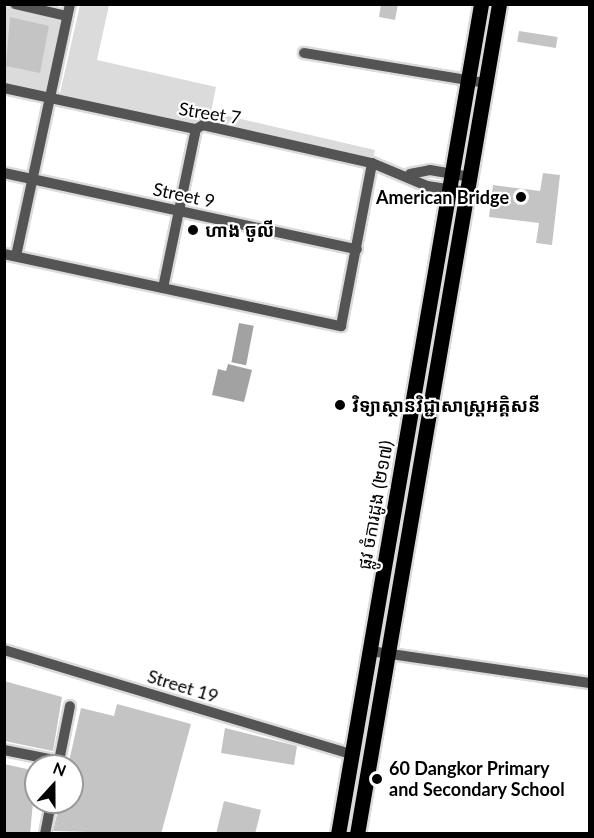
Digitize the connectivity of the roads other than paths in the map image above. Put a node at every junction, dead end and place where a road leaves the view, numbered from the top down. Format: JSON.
{"nodes":[{"id":1,"x":15,"y":4,"type":"edge"},
{"id":2,"x":70,"y":4,"type":"edge"},
{"id":3,"x":481,"y":4,"type":"edge"},
{"id":4,"x":499,"y":4,"type":"edge"},
{"id":5,"x":68,"y":16,"type":"junction"},
{"id":6,"x":304,"y":52,"type":"dead end"},
{"id":7,"x":468,"y":80,"type":"junction"},
{"id":8,"x":486,"y":83,"type":"junction"},
{"id":9,"x":4,"y":88,"type":"edge"},
{"id":10,"x":50,"y":98,"type":"junction"},
{"id":11,"x":196,"y":129,"type":"junction"},
{"id":12,"x":372,"y":164,"type":"junction"},
{"id":13,"x":4,"y":173,"type":"edge"},
{"id":14,"x":410,"y":174,"type":"junction"},
{"id":15,"x":451,"y":174,"type":"junction"},
{"id":16,"x":32,"y":179,"type":"junction"},
{"id":17,"x":468,"y":184,"type":"junction"},
{"id":18,"x":449,"y":190,"type":"junction"},
{"id":19,"x":179,"y":211,"type":"junction"},
{"id":20,"x":357,"y":249,"type":"junction"},
{"id":21,"x":10,"y":255,"type":"edge"},
{"id":22,"x":163,"y":288,"type":"junction"},
{"id":23,"x":4,"y":650,"type":"edge"},
{"id":24,"x":370,"y":651,"type":"junction"},
{"id":25,"x":388,"y":653,"type":"junction"},
{"id":26,"x":590,"y":683,"type":"edge"},
{"id":27,"x":70,"y":706,"type":"dead end"},
{"id":28,"x":4,"y":750,"type":"edge"},
{"id":29,"x":60,"y":754,"type":"edge"},
{"id":30,"x":351,"y":754,"type":"junction"},
{"id":31,"x":24,"y":755,"type":"edge"},
{"id":32,"x":49,"y":814,"type":"edge"},
{"id":33,"x":45,"y":834,"type":"edge"},
{"id":34,"x":338,"y":834,"type":"edge"},
{"id":35,"x":357,"y":834,"type":"edge"}],
"edges":[{"from":1,"to":5,"type":"street"},
{"from":2,"to":5,"type":"street"},
{"from":3,"to":7,"type":"main road","name":"ផ្លូវ ចំការដូង (២១៧)"},
{"from":4,"to":8,"type":"main road","name":"ផ្លូវ ចំការដូង (២១៧)"},
{"from":5,"to":10,"type":"street"},
{"from":6,"to":7,"type":"street"},
{"from":7,"to":8,"type":"street"},
{"from":7,"to":15,"type":"main road","name":"ផ្លូវ ចំការដូង (២១៧)"},
{"from":8,"to":17,"type":"main road","name":"ផ្លូវ ចំការដូង (២១៧)"},
{"from":9,"to":10,"type":"street","name":"Street 7"},
{"from":10,"to":11,"type":"street","name":"Street 7"},
{"from":10,"to":16,"type":"street"},
{"from":11,"to":12,"type":"street","name":"Street 7"},
{"from":11,"to":19,"type":"street"},
{"from":12,"to":14,"type":"street","name":"Street 7"},
{"from":12,"to":20,"type":"street"},
{"from":13,"to":16,"type":"street","name":"Street 9"},
{"from":14,"to":15,"type":"street","name":"Street 7"},
{"from":14,"to":18,"type":"street","name":"Street 7"},
{"from":15,"to":17,"type":"street","name":"Street 7"},
{"from":15,"to":18,"type":"main road","name":"ផ្លូវ ចំការដូង (២១៧)"},
{"from":16,"to":19,"type":"street","name":"Street 9"},
{"from":16,"to":21,"type":"street"},
{"from":17,"to":18,"type":"street","name":"Street 7"},
{"from":17,"to":25,"type":"main road","name":"ផ្លូវ ចំការដូង (២១៧)"},
{"from":18,"to":24,"type":"main road","name":"ផ្លូវ ចំការដូង (២១៧)"},
{"from":19,"to":20,"type":"street","name":"Street 9"},
{"from":19,"to":22,"type":"street"},
{"from":20,"to":22,"type":"street"},
{"from":21,"to":22,"type":"street"},
{"from":23,"to":30,"type":"street","name":"Street 19"},
{"from":24,"to":25,"type":"street"},
{"from":24,"to":30,"type":"main road","name":"ផ្លូវ ចំការដូង (២១៧)"},
{"from":25,"to":26,"type":"street"},
{"from":25,"to":35,"type":"main road","name":"ផ្លូវ ចំការដូង (២១៧)"},
{"from":27,"to":29,"type":"street"},
{"from":28,"to":31,"type":"street"},
{"from":30,"to":34,"type":"main road","name":"ផ្លូវ ចំការដូង (២១៧)"},
{"from":32,"to":33,"type":"street"}]}
